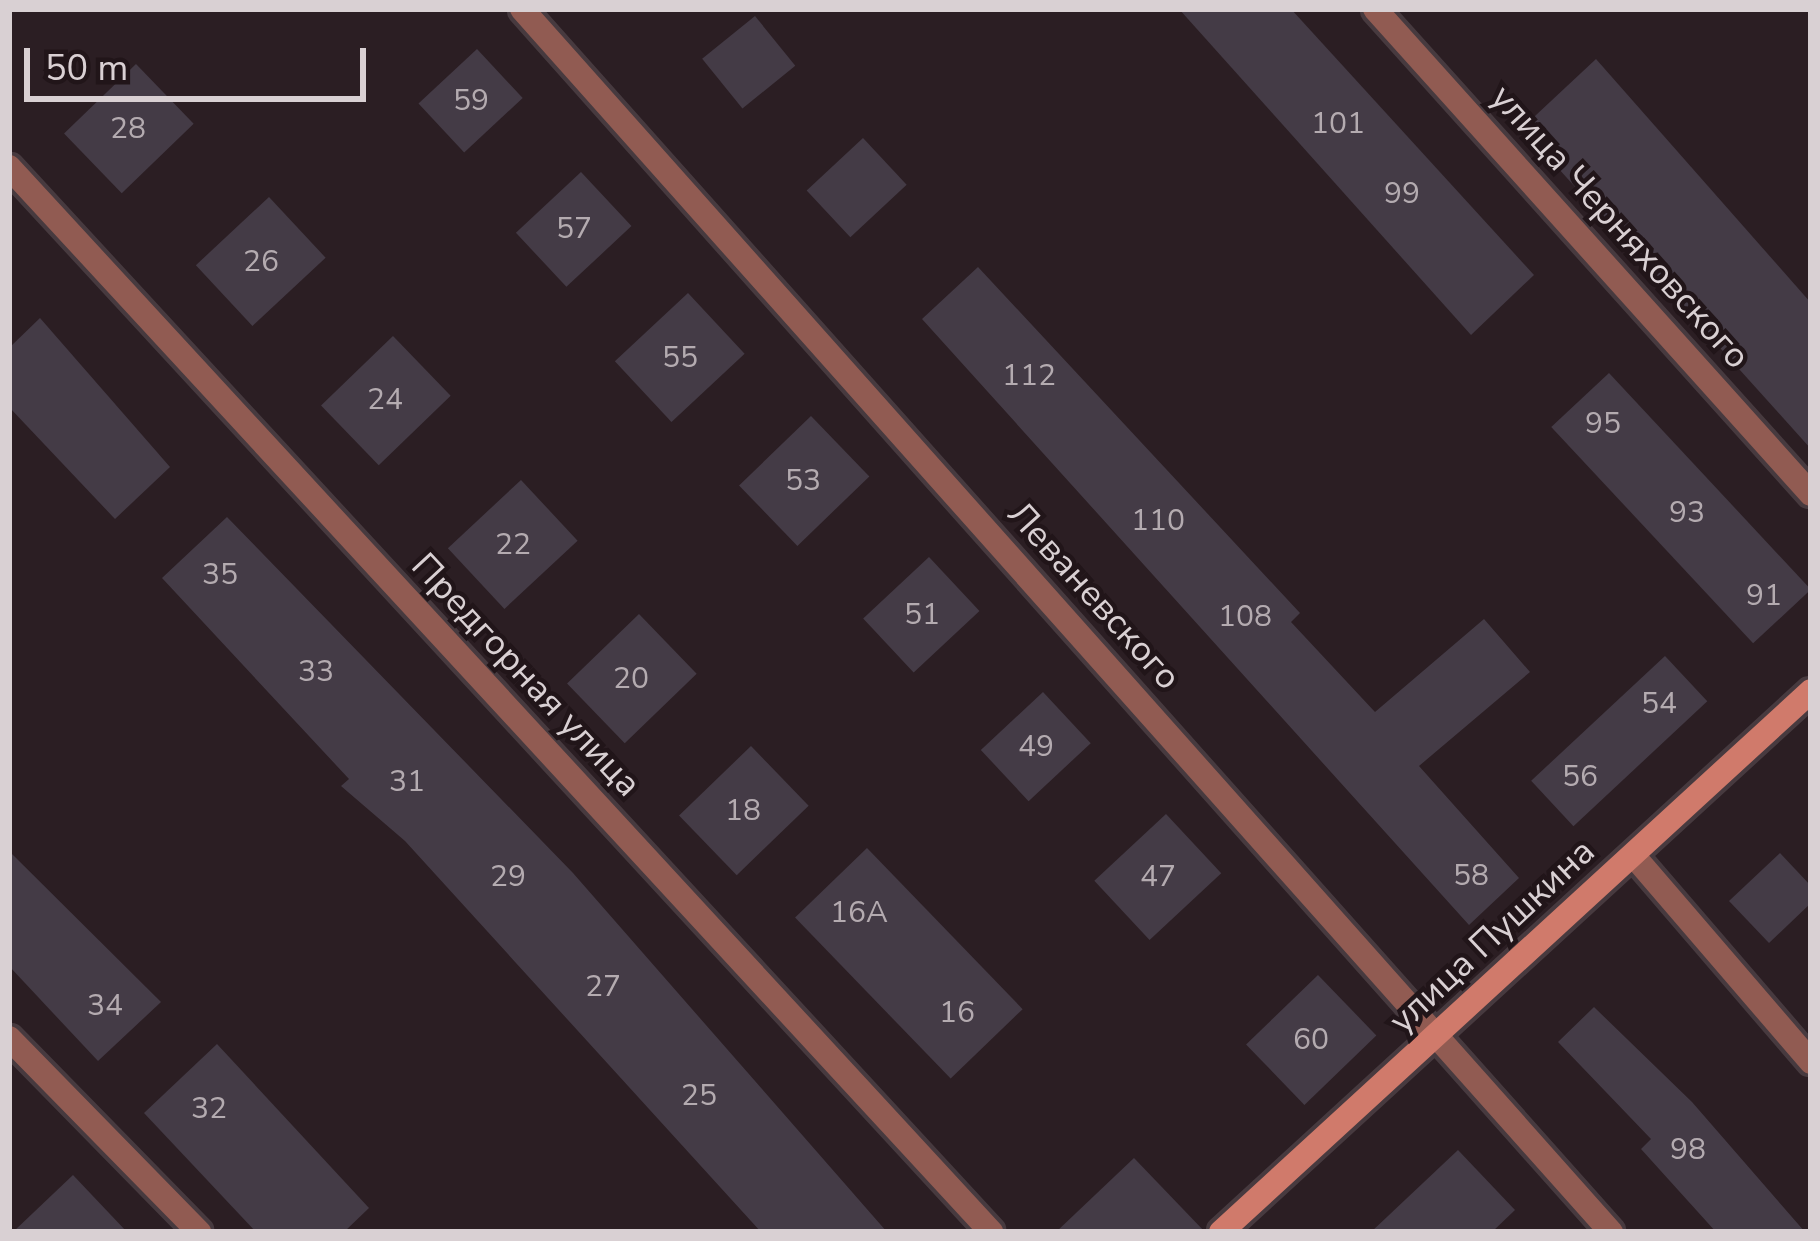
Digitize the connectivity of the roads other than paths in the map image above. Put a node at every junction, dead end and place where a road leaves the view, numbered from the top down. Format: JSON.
{"nodes":[{"id":1,"x":523,"y":9,"type":"edge"},
{"id":2,"x":1375,"y":9,"type":"edge"},
{"id":3,"x":9,"y":167,"type":"edge"},
{"id":4,"x":1811,"y":494,"type":"edge"},
{"id":5,"x":1811,"y":691,"type":"edge"},
{"id":6,"x":1634,"y":855,"type":"junction"},
{"id":7,"x":1438,"y":1035,"type":"junction"},
{"id":8,"x":9,"y":1038,"type":"edge"},
{"id":9,"x":1811,"y":1062,"type":"edge"},
{"id":10,"x":199,"y":1232,"type":"edge"},
{"id":11,"x":991,"y":1232,"type":"edge"},
{"id":12,"x":1220,"y":1232,"type":"edge"},
{"id":13,"x":1611,"y":1232,"type":"edge"}],
"edges":[{"from":1,"to":7,"type":"street","name":"Леваневского"},
{"from":2,"to":4,"type":"street","name":"улица Черняховского"},
{"from":3,"to":11,"type":"street","name":"Предгорная улица"},
{"from":5,"to":6,"type":"street","name":"улица Пушкина"},
{"from":6,"to":7,"type":"street","name":"улица Пушкина"},
{"from":6,"to":9,"type":"street"},
{"from":7,"to":12,"type":"street","name":"улица Пушкина"},
{"from":7,"to":13,"type":"street","name":"Леваневского"},
{"from":8,"to":10,"type":"street"}]}
